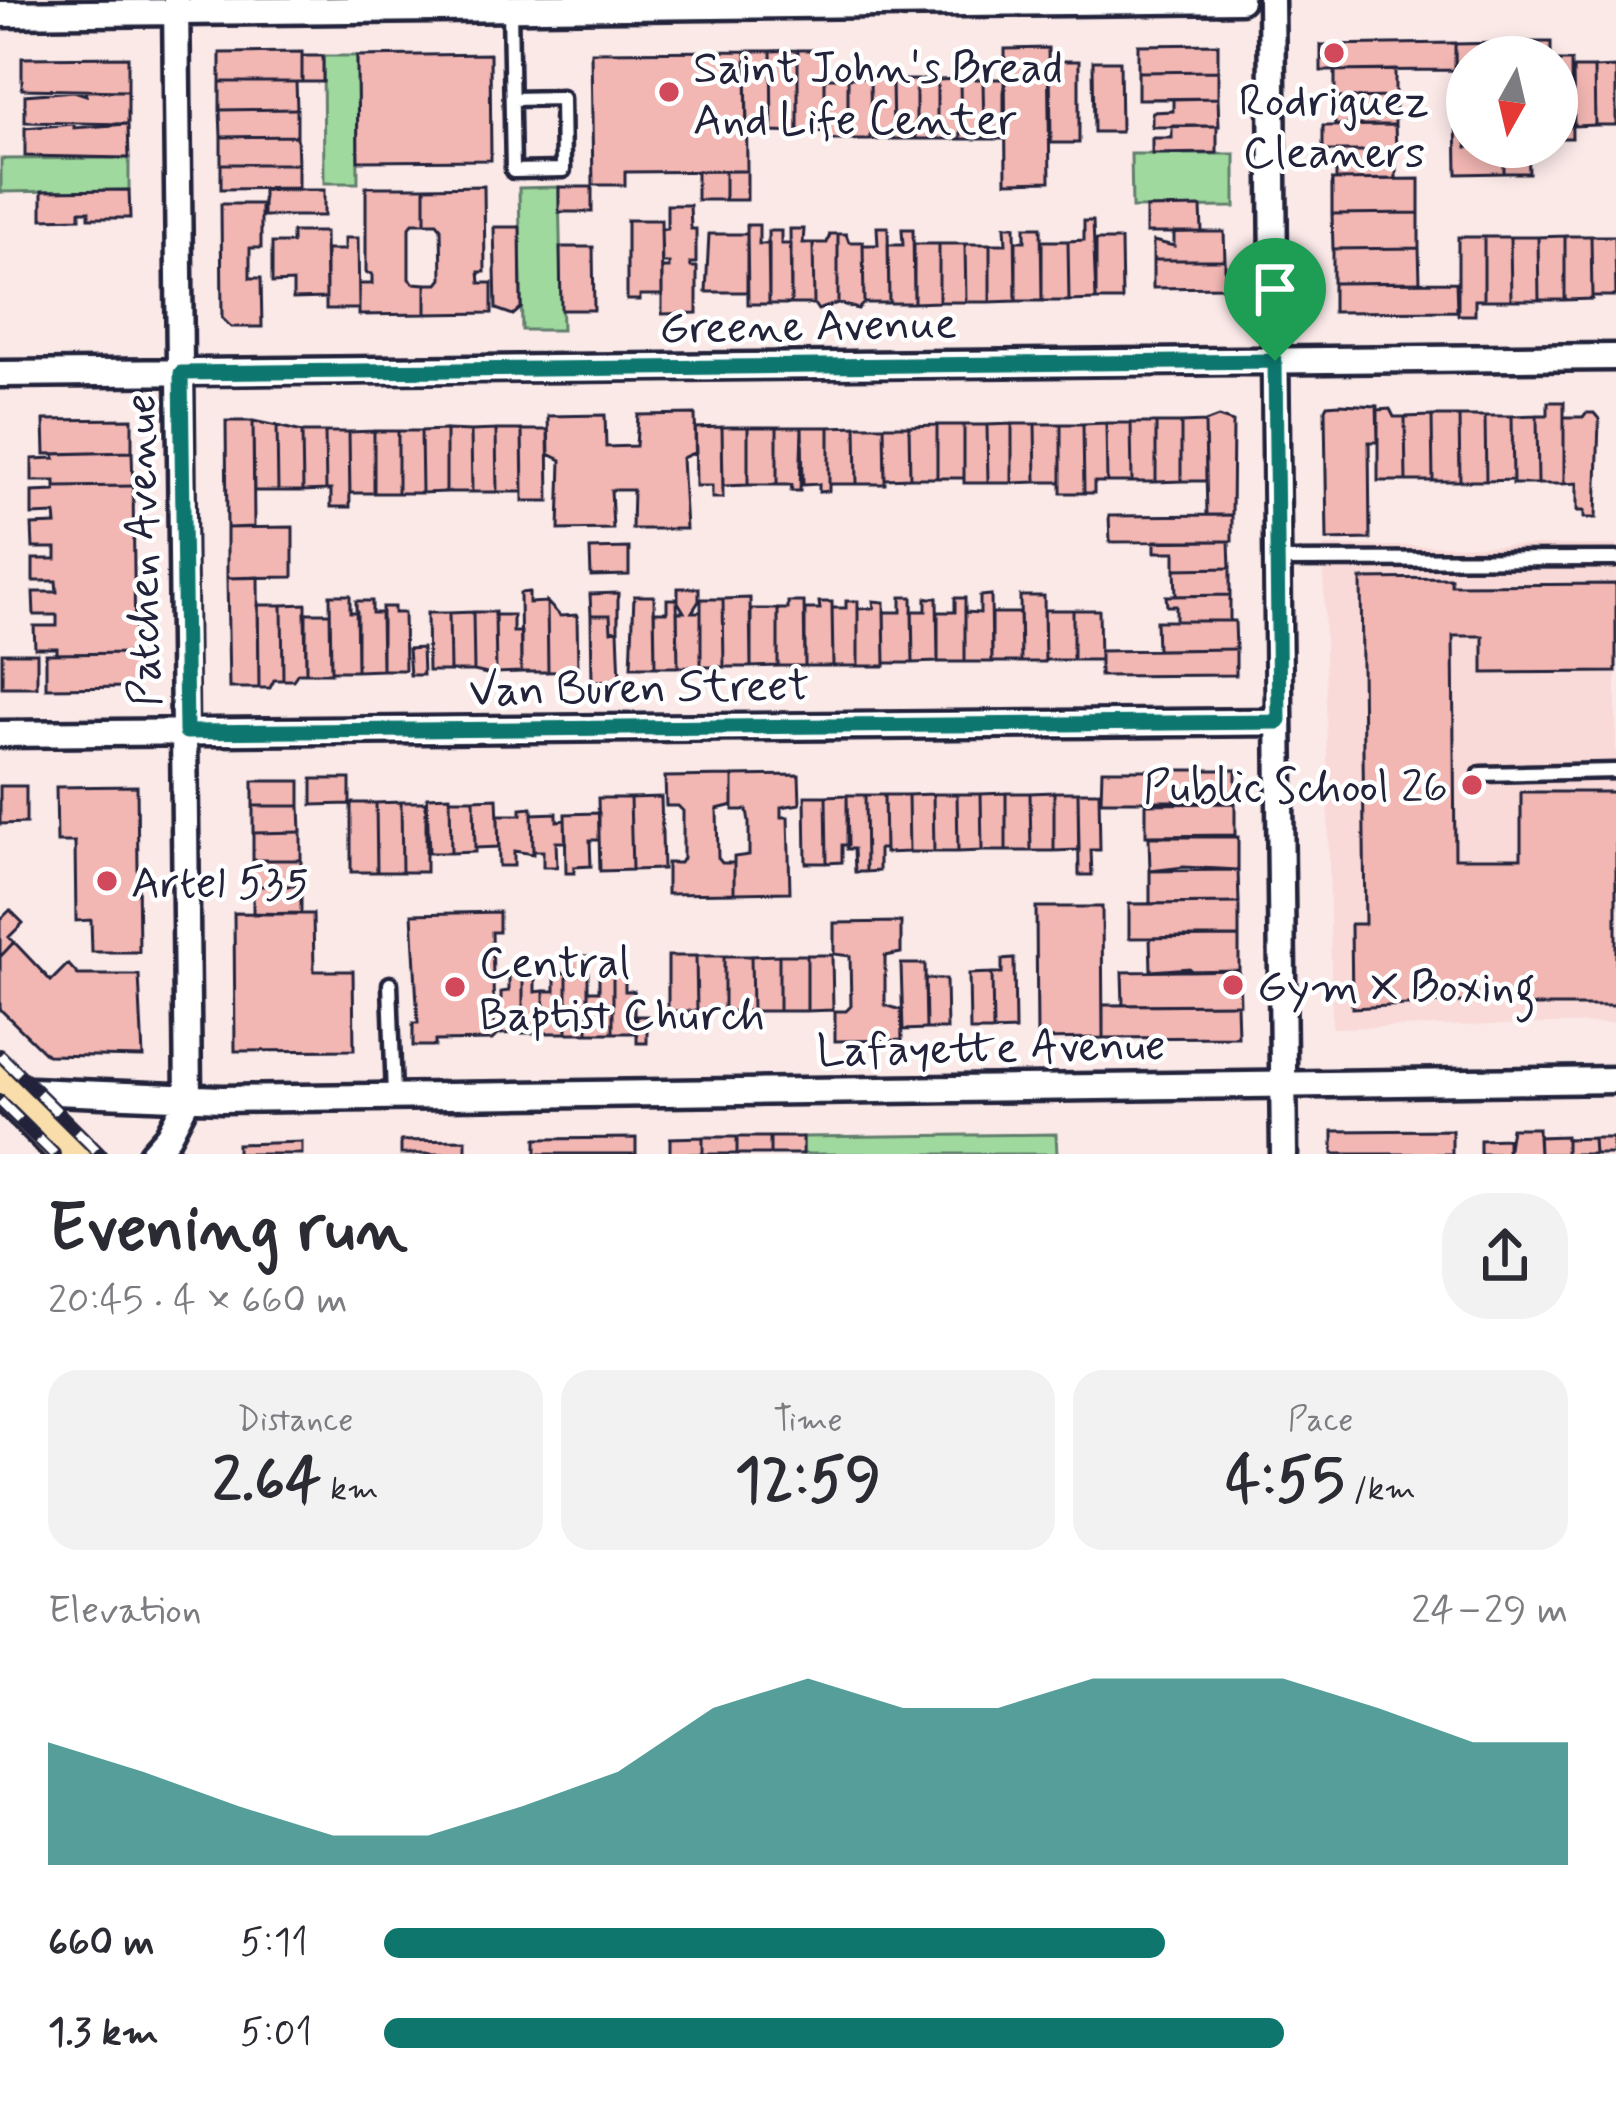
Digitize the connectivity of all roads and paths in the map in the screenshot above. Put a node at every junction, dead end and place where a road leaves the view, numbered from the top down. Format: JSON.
{"nodes":[{"id":1,"x":1240,"y":0,"type":"edge"},
{"id":2,"x":1271,"y":0,"type":"edge"},
{"id":3,"x":176,"y":6,"type":"edge"},
{"id":4,"x":510,"y":8,"type":"junction"},
{"id":5,"x":0,"y":14,"type":"edge"},
{"id":6,"x":512,"y":99,"type":"junction"},
{"id":7,"x":1616,"y":357,"type":"edge"},
{"id":8,"x":1275,"y":361,"type":"junction"},
{"id":9,"x":181,"y":373,"type":"junction"},
{"id":10,"x":0,"y":374,"type":"edge"},
{"id":11,"x":1616,"y":559,"type":"edge"},
{"id":12,"x":1277,"y":560,"type":"junction"},
{"id":13,"x":1279,"y":722,"type":"junction"},
{"id":14,"x":186,"y":732,"type":"junction"},
{"id":15,"x":0,"y":734,"type":"edge"},
{"id":16,"x":1616,"y":771,"type":"edge"},
{"id":17,"x":1481,"y":774,"type":"dead end"},
{"id":18,"x":390,"y":985,"type":"dead end"},
{"id":19,"x":1616,"y":1081,"type":"edge"},
{"id":20,"x":1283,"y":1084,"type":"junction"},
{"id":21,"x":3,"y":1086,"type":"edge"},
{"id":22,"x":394,"y":1096,"type":"junction"},
{"id":23,"x":188,"y":1098,"type":"junction"},
{"id":24,"x":71,"y":1154,"type":"edge"},
{"id":25,"x":152,"y":1154,"type":"edge"},
{"id":26,"x":1284,"y":1154,"type":"edge"}],
"edges":[{"from":1,"to":4,"type":"street"},
{"from":2,"to":8,"type":"street"},
{"from":3,"to":4,"type":"street"},
{"from":3,"to":5,"type":"street"},
{"from":3,"to":9,"type":"street","name":"Patchen Avenue"},
{"from":4,"to":6,"type":"lane"},
{"from":6,"to":6,"type":"lane"},
{"from":7,"to":8,"type":"street","name":"Greene Avenue"},
{"from":8,"to":9,"type":"street","name":"Greene Avenue"},
{"from":8,"to":12,"type":"street"},
{"from":9,"to":10,"type":"street","name":"Greene Avenue"},
{"from":9,"to":14,"type":"street","name":"Patchen Avenue"},
{"from":11,"to":12,"type":"lane"},
{"from":12,"to":13,"type":"street"},
{"from":13,"to":14,"type":"street","name":"Van Buren Street"},
{"from":13,"to":20,"type":"street"},
{"from":14,"to":15,"type":"street","name":"Van Buren Street"},
{"from":14,"to":23,"type":"street","name":"Patchen Avenue"},
{"from":16,"to":17,"type":"lane"},
{"from":18,"to":22,"type":"lane"},
{"from":19,"to":20,"type":"street","name":"Lafayette Avenue"},
{"from":20,"to":22,"type":"street","name":"Lafayette Avenue"},
{"from":20,"to":26,"type":"street"},
{"from":21,"to":23,"type":"street","name":"Lafayette Avenue"},
{"from":21,"to":24,"type":"main road"},
{"from":22,"to":23,"type":"street","name":"Lafayette Avenue"},
{"from":23,"to":25,"type":"street"}]}
